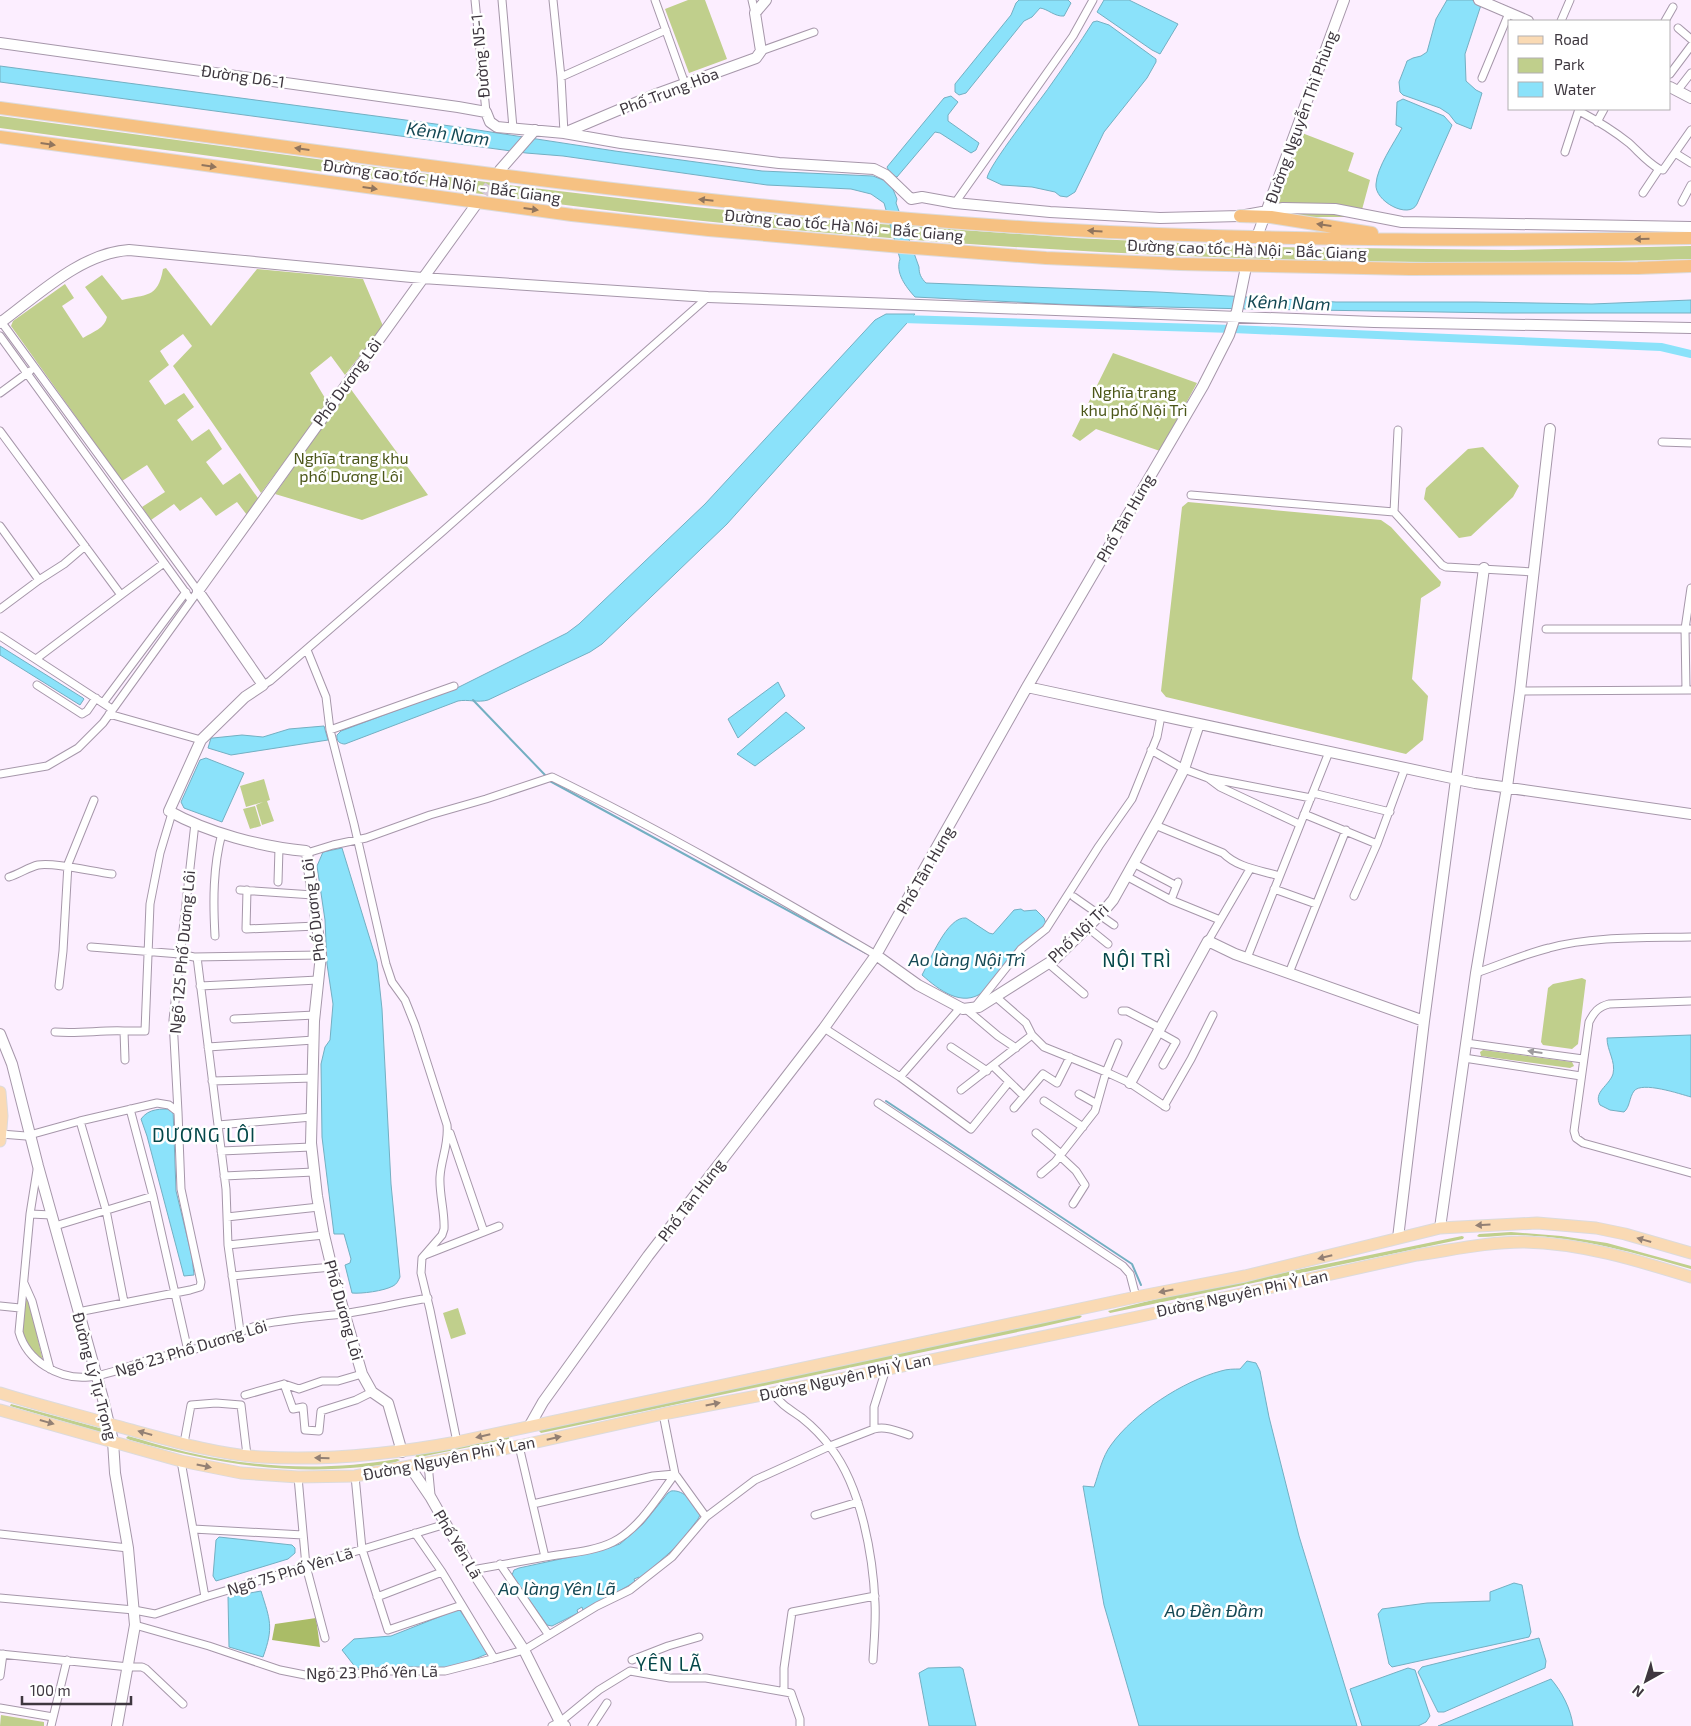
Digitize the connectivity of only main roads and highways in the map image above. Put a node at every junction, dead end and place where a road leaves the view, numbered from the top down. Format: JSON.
{"nodes":[{"id":1,"x":0,"y":108,"type":"edge"},
{"id":2,"x":0,"y":138,"type":"edge"},
{"id":3,"x":1240,"y":216,"type":"road end"},
{"id":4,"x":1691,"y":238,"type":"edge"},
{"id":5,"x":1512,"y":239,"type":"junction"},
{"id":6,"x":1691,"y":266,"type":"edge"},
{"id":7,"x":0,"y":1092,"type":"edge"},
{"id":8,"x":0,"y":1137,"type":"edge"},
{"id":9,"x":1691,"y":1253,"type":"edge"},
{"id":10,"x":1691,"y":1277,"type":"edge"},
{"id":11,"x":1092,"y":1307,"type":"junction"},
{"id":12,"x":1096,"y":1325,"type":"junction"},
{"id":13,"x":0,"y":1394,"type":"edge"},
{"id":14,"x":0,"y":1410,"type":"edge"},
{"id":15,"x":530,"y":1425,"type":"junction"},
{"id":16,"x":519,"y":1446,"type":"junction"},
{"id":17,"x":402,"y":1452,"type":"junction"},
{"id":18,"x":410,"y":1467,"type":"junction"}],
"edges":[{"from":5,"to":1,"type":"highway","name":"Đường cao tốc Hà Nội - Bắc Giang","one_way":true},
{"from":2,"to":6,"type":"highway","name":"Đường cao tốc Hà Nội - Bắc Giang","one_way":true},
{"from":5,"to":3,"type":"highway","one_way":true},
{"from":4,"to":5,"type":"highway","name":"Đường cao tốc Hà Nội - Bắc Giang","one_way":true},
{"from":7,"to":8,"type":"main road"},
{"from":9,"to":11,"type":"main road","name":"Đường Nguyên Phi Ỷ Lan","one_way":true},
{"from":10,"to":12,"type":"main road","name":"Đường Nguyên Phi Ỷ Lan"},
{"from":11,"to":12,"type":"main road"},
{"from":11,"to":15,"type":"main road","name":"Đường Nguyên Phi Ỷ Lan"},
{"from":16,"to":12,"type":"main road","name":"Đường Nguyên Phi Ỷ Lan","one_way":true},
{"from":17,"to":13,"type":"main road","name":"Đường Nguyên Phi Ỷ Lan","one_way":true},
{"from":14,"to":18,"type":"main road","name":"Đường Nguyên Phi Ỷ Lan","one_way":true},
{"from":15,"to":16,"type":"main road"},
{"from":15,"to":17,"type":"main road","name":"Đường Nguyên Phi Ỷ Lan","one_way":true},
{"from":16,"to":18,"type":"main road","name":"Đường Nguyên Phi Ỷ Lan"},
{"from":17,"to":18,"type":"main road"}]}
